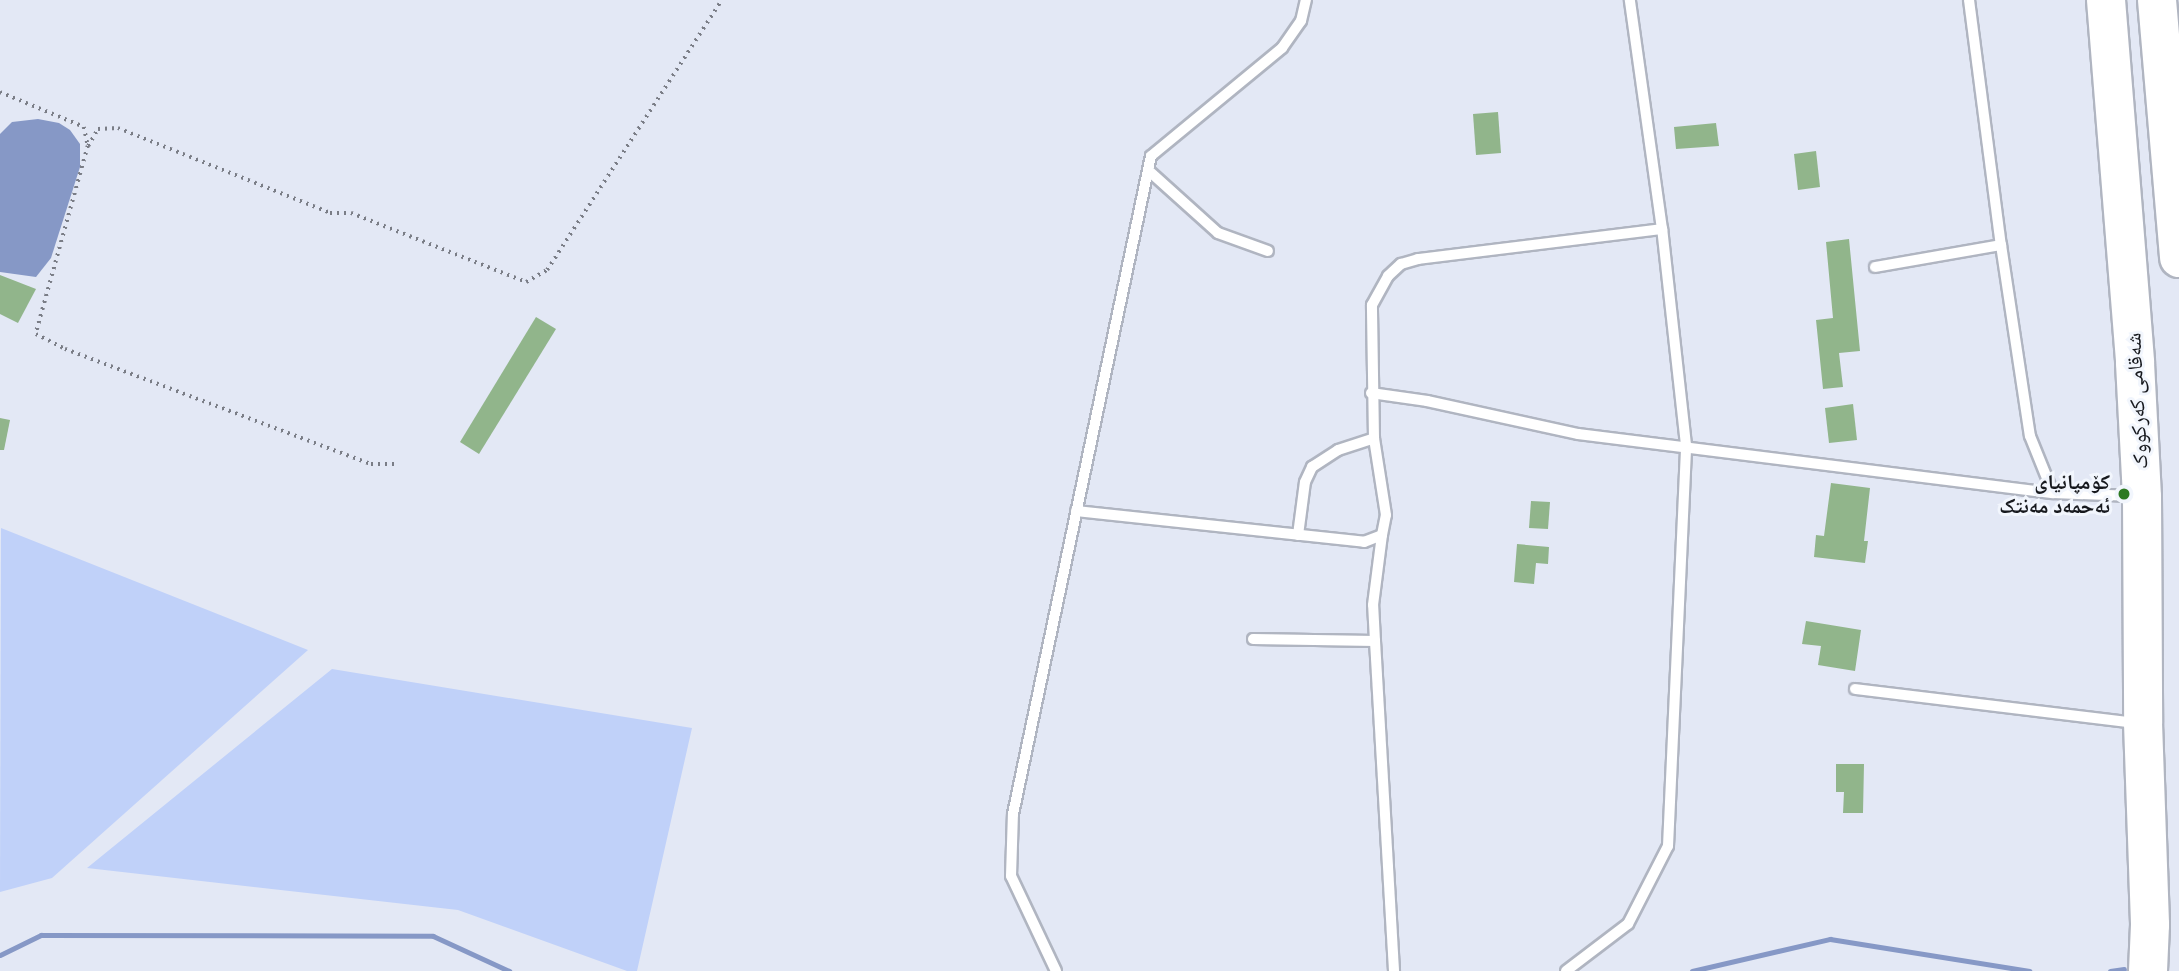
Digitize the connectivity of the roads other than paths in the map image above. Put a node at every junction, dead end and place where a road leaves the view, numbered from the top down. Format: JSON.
{"nodes":[{"id":1,"x":1306,"y":0,"type":"edge"},
{"id":2,"x":1630,"y":0,"type":"edge"},
{"id":3,"x":1969,"y":0,"type":"edge"},
{"id":4,"x":2106,"y":0,"type":"edge"},
{"id":5,"x":2157,"y":0,"type":"edge"},
{"id":6,"x":1148,"y":170,"type":"junction"},
{"id":7,"x":1662,"y":229,"type":"junction"},
{"id":8,"x":2001,"y":245,"type":"junction"},
{"id":9,"x":1268,"y":251,"type":"dead end"},
{"id":10,"x":2179,"y":258,"type":"edge"},
{"id":11,"x":1875,"y":267,"type":"dead end"},
{"id":12,"x":1371,"y":393,"type":"junction"},
{"id":13,"x":1374,"y":438,"type":"junction"},
{"id":14,"x":1686,"y":445,"type":"junction"},
{"id":15,"x":2053,"y":493,"type":"junction"},
{"id":16,"x":2142,"y":497,"type":"junction"},
{"id":17,"x":1076,"y":511,"type":"junction"},
{"id":18,"x":1297,"y":535,"type":"junction"},
{"id":19,"x":1382,"y":535,"type":"junction"},
{"id":20,"x":1253,"y":639,"type":"dead end"},
{"id":21,"x":1375,"y":641,"type":"junction"},
{"id":22,"x":1855,"y":688,"type":"dead end"},
{"id":23,"x":2143,"y":723,"type":"junction"},
{"id":24,"x":1056,"y":971,"type":"edge"},
{"id":25,"x":1394,"y":971,"type":"edge"},
{"id":26,"x":1566,"y":971,"type":"edge"},
{"id":27,"x":2148,"y":971,"type":"edge"}],
"edges":[{"from":1,"to":6,"type":"lane"},
{"from":2,"to":7,"type":"lane"},
{"from":3,"to":8,"type":"lane"},
{"from":4,"to":16,"type":"highway","name":"شەقامی کەرکووک"},
{"from":5,"to":10,"type":"highway"},
{"from":6,"to":9,"type":"lane"},
{"from":6,"to":17,"type":"lane"},
{"from":7,"to":12,"type":"lane"},
{"from":7,"to":14,"type":"lane"},
{"from":8,"to":11,"type":"lane"},
{"from":8,"to":15,"type":"lane"},
{"from":12,"to":13,"type":"lane"},
{"from":12,"to":14,"type":"lane"},
{"from":13,"to":18,"type":"lane"},
{"from":13,"to":19,"type":"lane"},
{"from":14,"to":15,"type":"lane"},
{"from":14,"to":26,"type":"lane"},
{"from":15,"to":16,"type":"lane"},
{"from":16,"to":23,"type":"highway","name":"شەقامی کەرکووک"},
{"from":17,"to":18,"type":"lane"},
{"from":17,"to":24,"type":"lane"},
{"from":18,"to":19,"type":"lane"},
{"from":19,"to":21,"type":"lane"},
{"from":20,"to":21,"type":"lane"},
{"from":21,"to":25,"type":"lane"},
{"from":22,"to":23,"type":"lane"},
{"from":23,"to":27,"type":"highway","name":"شەقامی کەرکووک"}]}
